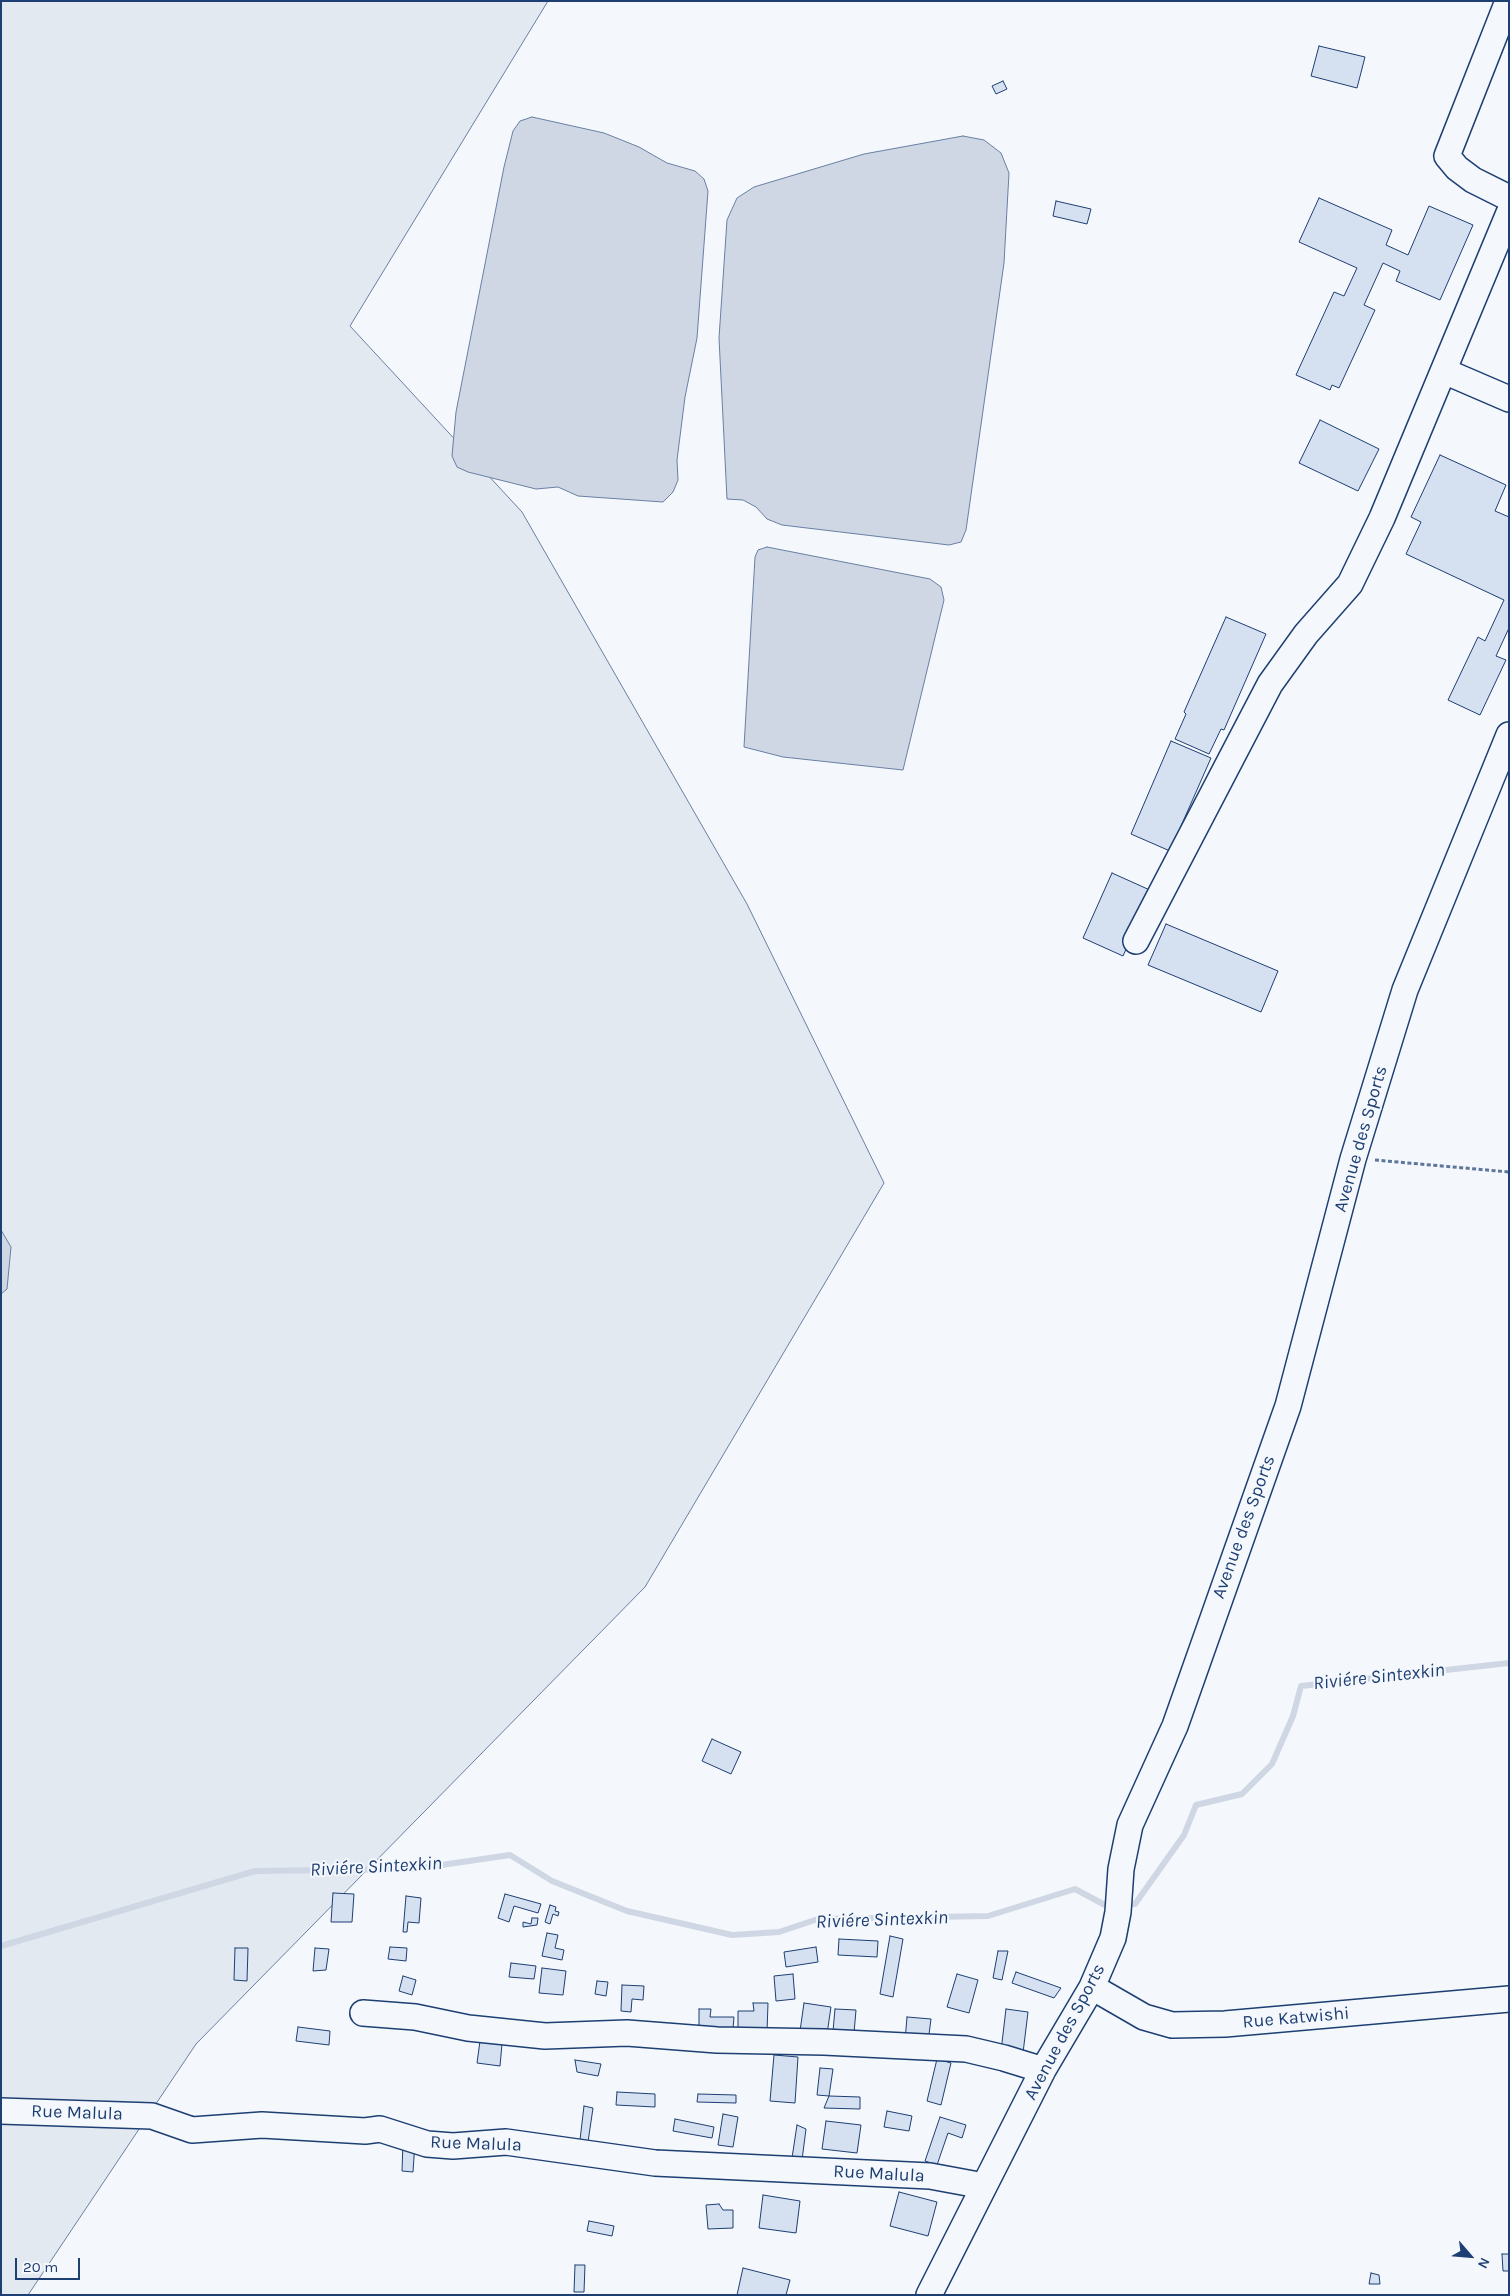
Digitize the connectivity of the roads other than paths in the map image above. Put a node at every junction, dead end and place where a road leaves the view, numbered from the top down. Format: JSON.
{"nodes":[{"id":1,"x":1508,"y":1,"type":"edge"},
{"id":2,"x":1509,"y":198,"type":"edge"},
{"id":3,"x":1509,"y":213,"type":"edge"},
{"id":4,"x":1444,"y":371,"type":"junction"},
{"id":5,"x":1509,"y":399,"type":"edge"},
{"id":6,"x":1509,"y":735,"type":"edge"},
{"id":7,"x":1136,"y":942,"type":"dead end"},
{"id":8,"x":1092,"y":1988,"type":"junction"},
{"id":9,"x":1509,"y":1998,"type":"edge"},
{"id":10,"x":363,"y":2014,"type":"dead end"},
{"id":11,"x":1043,"y":2070,"type":"junction"},
{"id":12,"x":1,"y":2111,"type":"edge"},
{"id":13,"x":984,"y":2186,"type":"junction"},
{"id":14,"x":929,"y":2295,"type":"edge"}],
"edges":[{"from":1,"to":2,"type":"street"},
{"from":3,"to":4,"type":"street"},
{"from":4,"to":5,"type":"street"},
{"from":4,"to":7,"type":"street"},
{"from":6,"to":8,"type":"street","name":"Avenue des Sports"},
{"from":8,"to":9,"type":"street","name":"Rue Katwishi"},
{"from":8,"to":11,"type":"street","name":"Avenue des Sports"},
{"from":10,"to":11,"type":"street"},
{"from":11,"to":13,"type":"street","name":"Avenue des Sports"},
{"from":12,"to":13,"type":"street","name":"Rue Malula"},
{"from":13,"to":14,"type":"street","name":"Avenue des Sports"}]}
